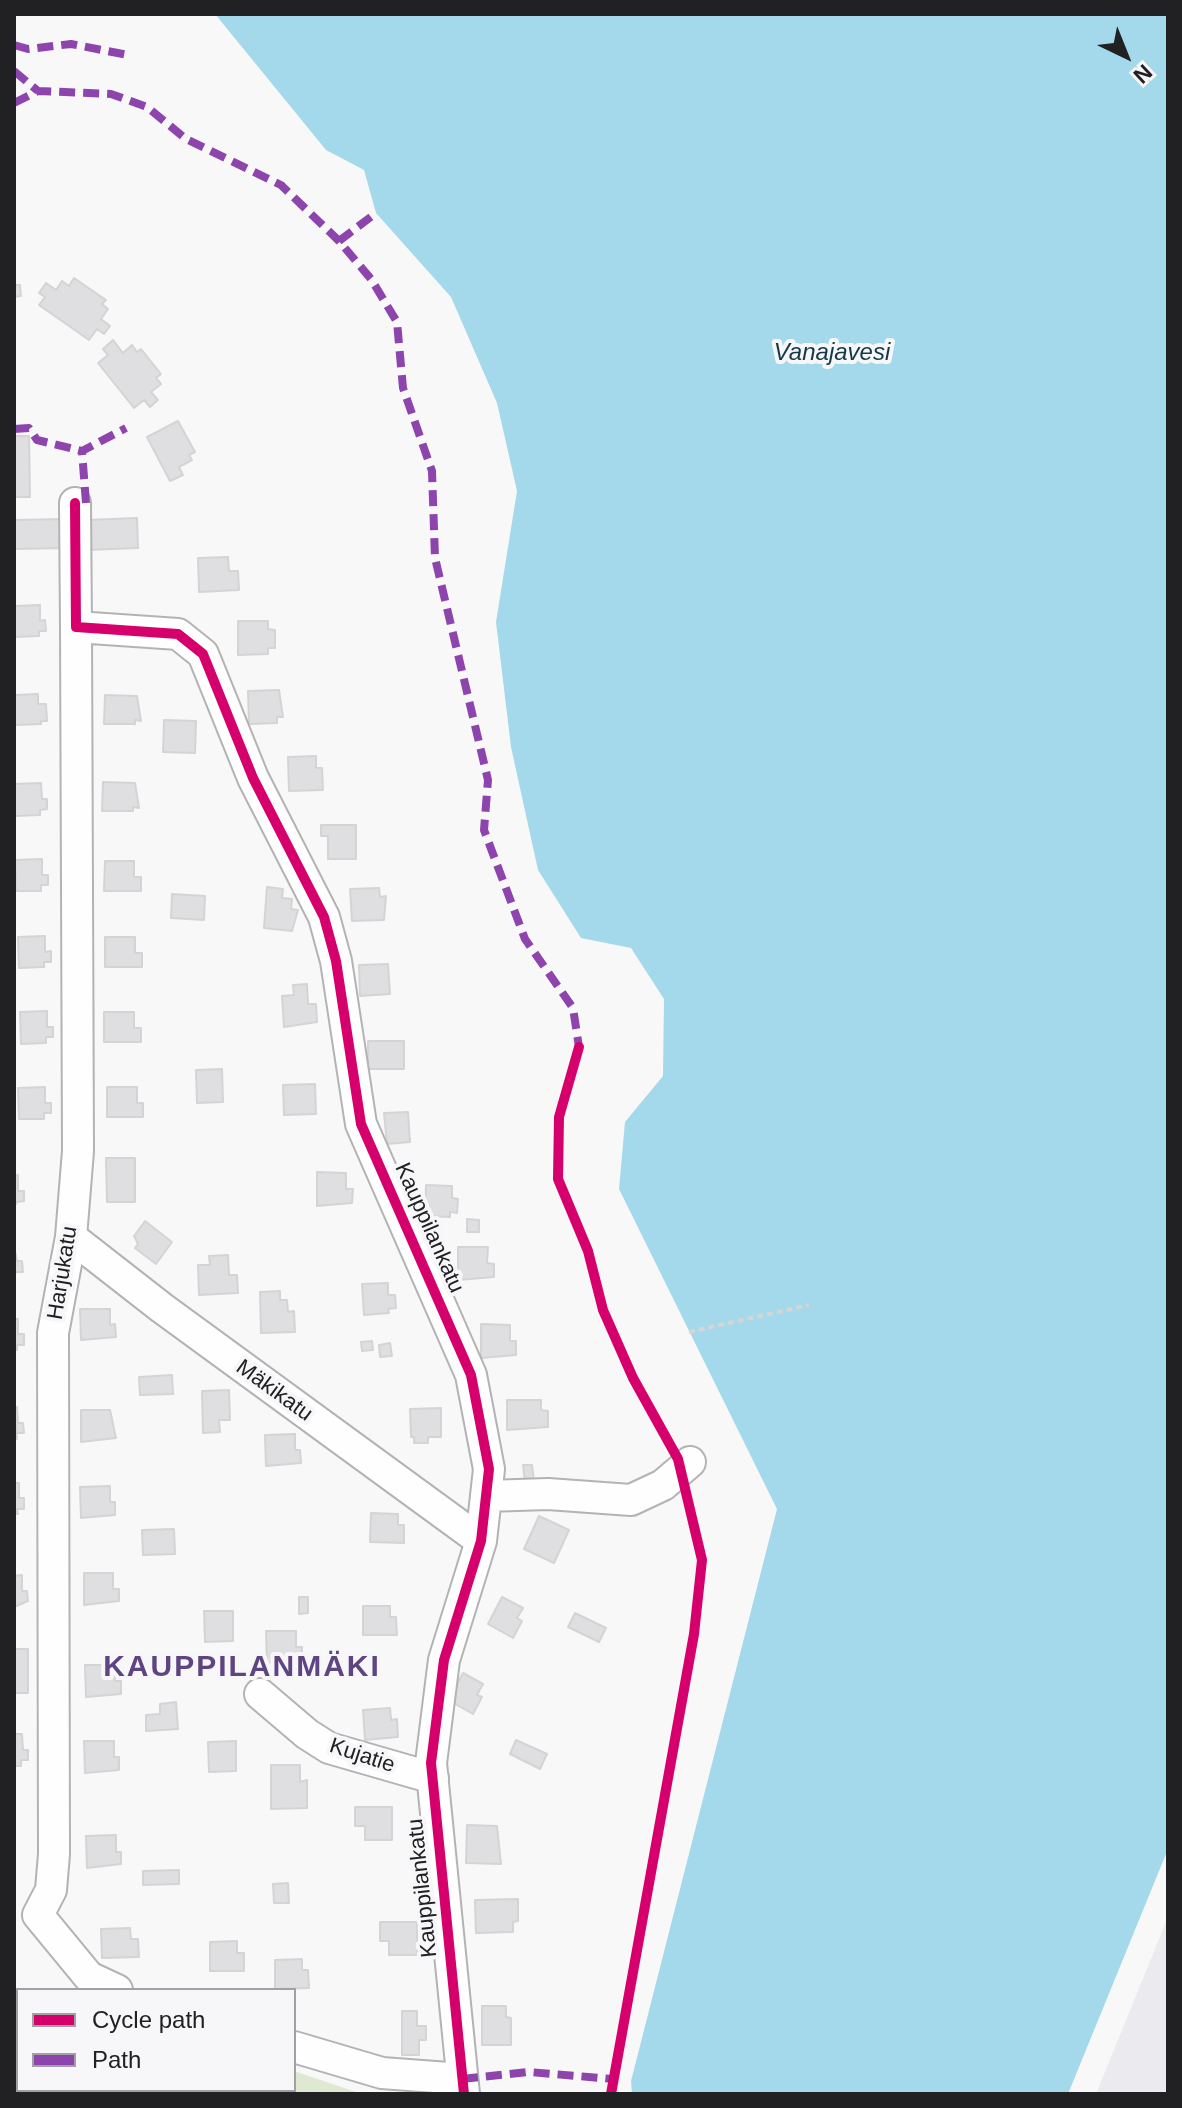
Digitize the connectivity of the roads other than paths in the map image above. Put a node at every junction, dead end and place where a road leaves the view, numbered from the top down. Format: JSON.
{"nodes":[{"id":1,"x":75,"y":503,"type":"dead end"},
{"id":2,"x":76,"y":627,"type":"junction"},
{"id":3,"x":71,"y":1237,"type":"junction"},
{"id":4,"x":690,"y":1462,"type":"dead end"},
{"id":5,"x":486,"y":1496,"type":"junction"},
{"id":6,"x":481,"y":1541,"type":"junction"},
{"id":7,"x":260,"y":1694,"type":"dead end"},
{"id":8,"x":433,"y":1778,"type":"junction"},
{"id":9,"x":26,"y":1922,"type":"edge"},
{"id":10,"x":113,"y":1988,"type":"edge"},
{"id":11,"x":296,"y":2048,"type":"edge"},
{"id":12,"x":463,"y":2086,"type":"edge"}],
"edges":[{"from":1,"to":2,"type":"street"},
{"from":2,"to":3,"type":"street","name":"Harjukatu"},
{"from":2,"to":5,"type":"street","name":"Kauppilankatu"},
{"from":3,"to":6,"type":"street","name":"Mäkikatu"},
{"from":3,"to":9,"type":"street","name":"Harjukatu"},
{"from":4,"to":5,"type":"street"},
{"from":5,"to":6,"type":"street","name":"Kauppilankatu"},
{"from":6,"to":8,"type":"street","name":"Kauppilankatu"},
{"from":7,"to":8,"type":"street","name":"Kujatie"},
{"from":8,"to":12,"type":"street","name":"Kauppilankatu"},
{"from":9,"to":10,"type":"street"},
{"from":11,"to":12,"type":"street"}]}
